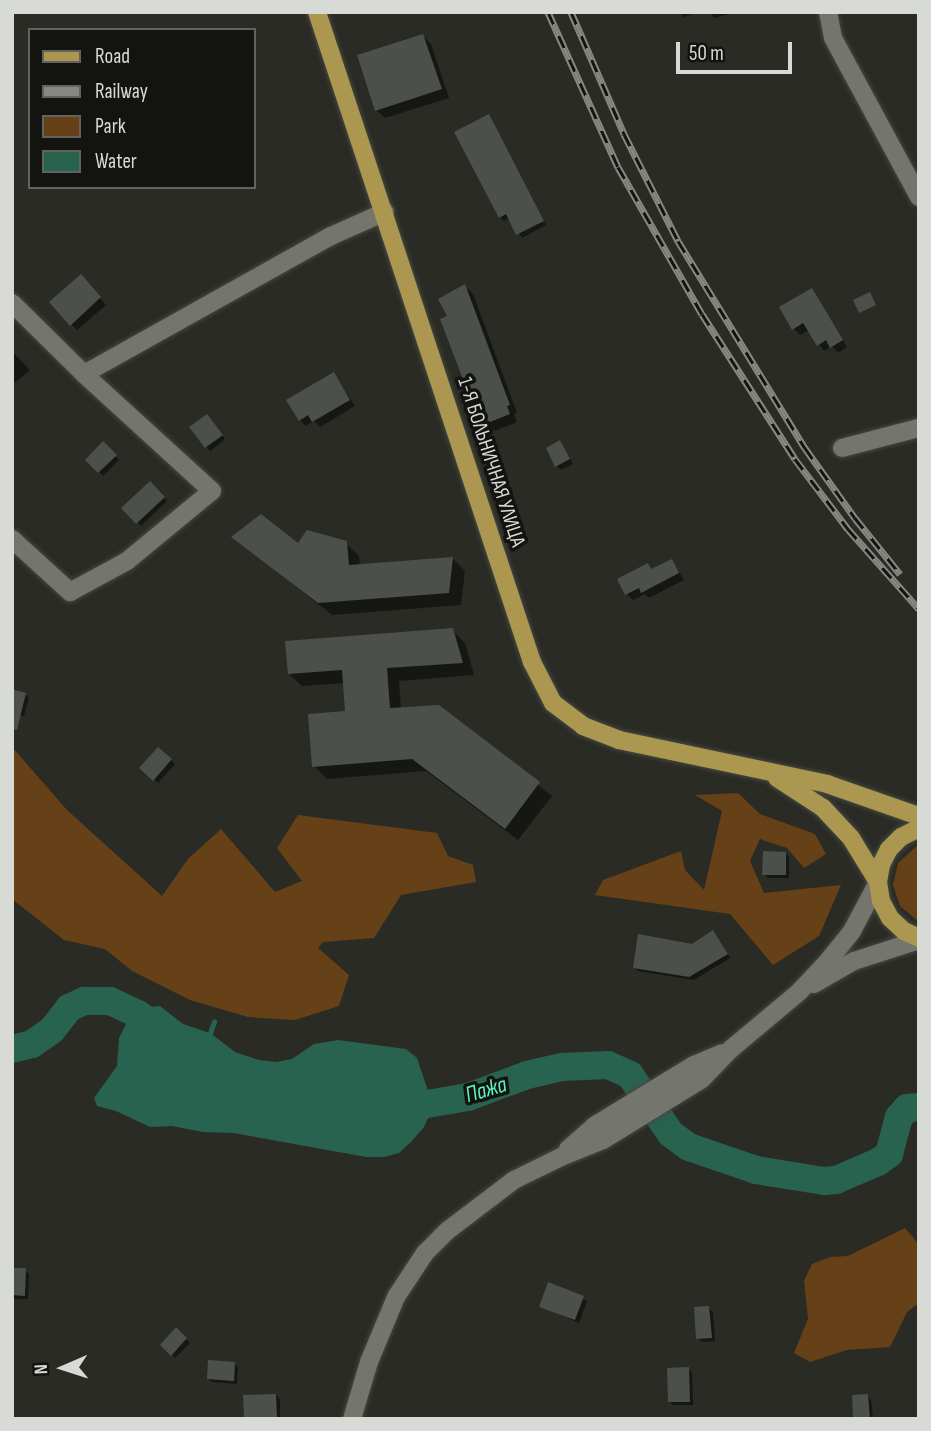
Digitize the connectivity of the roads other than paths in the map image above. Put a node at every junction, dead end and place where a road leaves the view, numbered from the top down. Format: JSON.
{"nodes":[{"id":1,"x":317,"y":12,"type":"edge"},
{"id":2,"x":828,"y":12,"type":"edge"},
{"id":3,"x":919,"y":197,"type":"edge"},
{"id":4,"x":385,"y":212,"type":"junction"},
{"id":5,"x":12,"y":303,"type":"edge"},
{"id":6,"x":84,"y":374,"type":"junction"},
{"id":7,"x":919,"y":428,"type":"edge"},
{"id":8,"x":842,"y":448,"type":"dead end"},
{"id":9,"x":12,"y":538,"type":"edge"},
{"id":10,"x":771,"y":774,"type":"junction"},
{"id":11,"x":919,"y":816,"type":"edge"},
{"id":12,"x":919,"y":828,"type":"edge"},
{"id":13,"x":878,"y":881,"type":"junction"},
{"id":14,"x":919,"y":939,"type":"edge"},
{"id":15,"x":799,"y":992,"type":"junction"},
{"id":16,"x":352,"y":1419,"type":"edge"}],
"edges":[{"from":1,"to":4,"type":"main road","name":"1-Я БОЛЬНИЧНАЯ УЛИЦА"},
{"from":2,"to":3,"type":"street"},
{"from":4,"to":6,"type":"street"},
{"from":4,"to":10,"type":"main road","name":"1-Я БОЛЬНИЧНАЯ УЛИЦА"},
{"from":5,"to":6,"type":"street"},
{"from":6,"to":9,"type":"street"},
{"from":7,"to":8,"type":"street"},
{"from":10,"to":11,"type":"main road","name":"1-Я БОЛЬНИЧНАЯ УЛИЦА"},
{"from":10,"to":13,"type":"main road"},
{"from":12,"to":13,"type":"main road"},
{"from":13,"to":14,"type":"main road"},
{"from":13,"to":15,"type":"street"},
{"from":14,"to":15,"type":"street"},
{"from":15,"to":16,"type":"street"}]}
